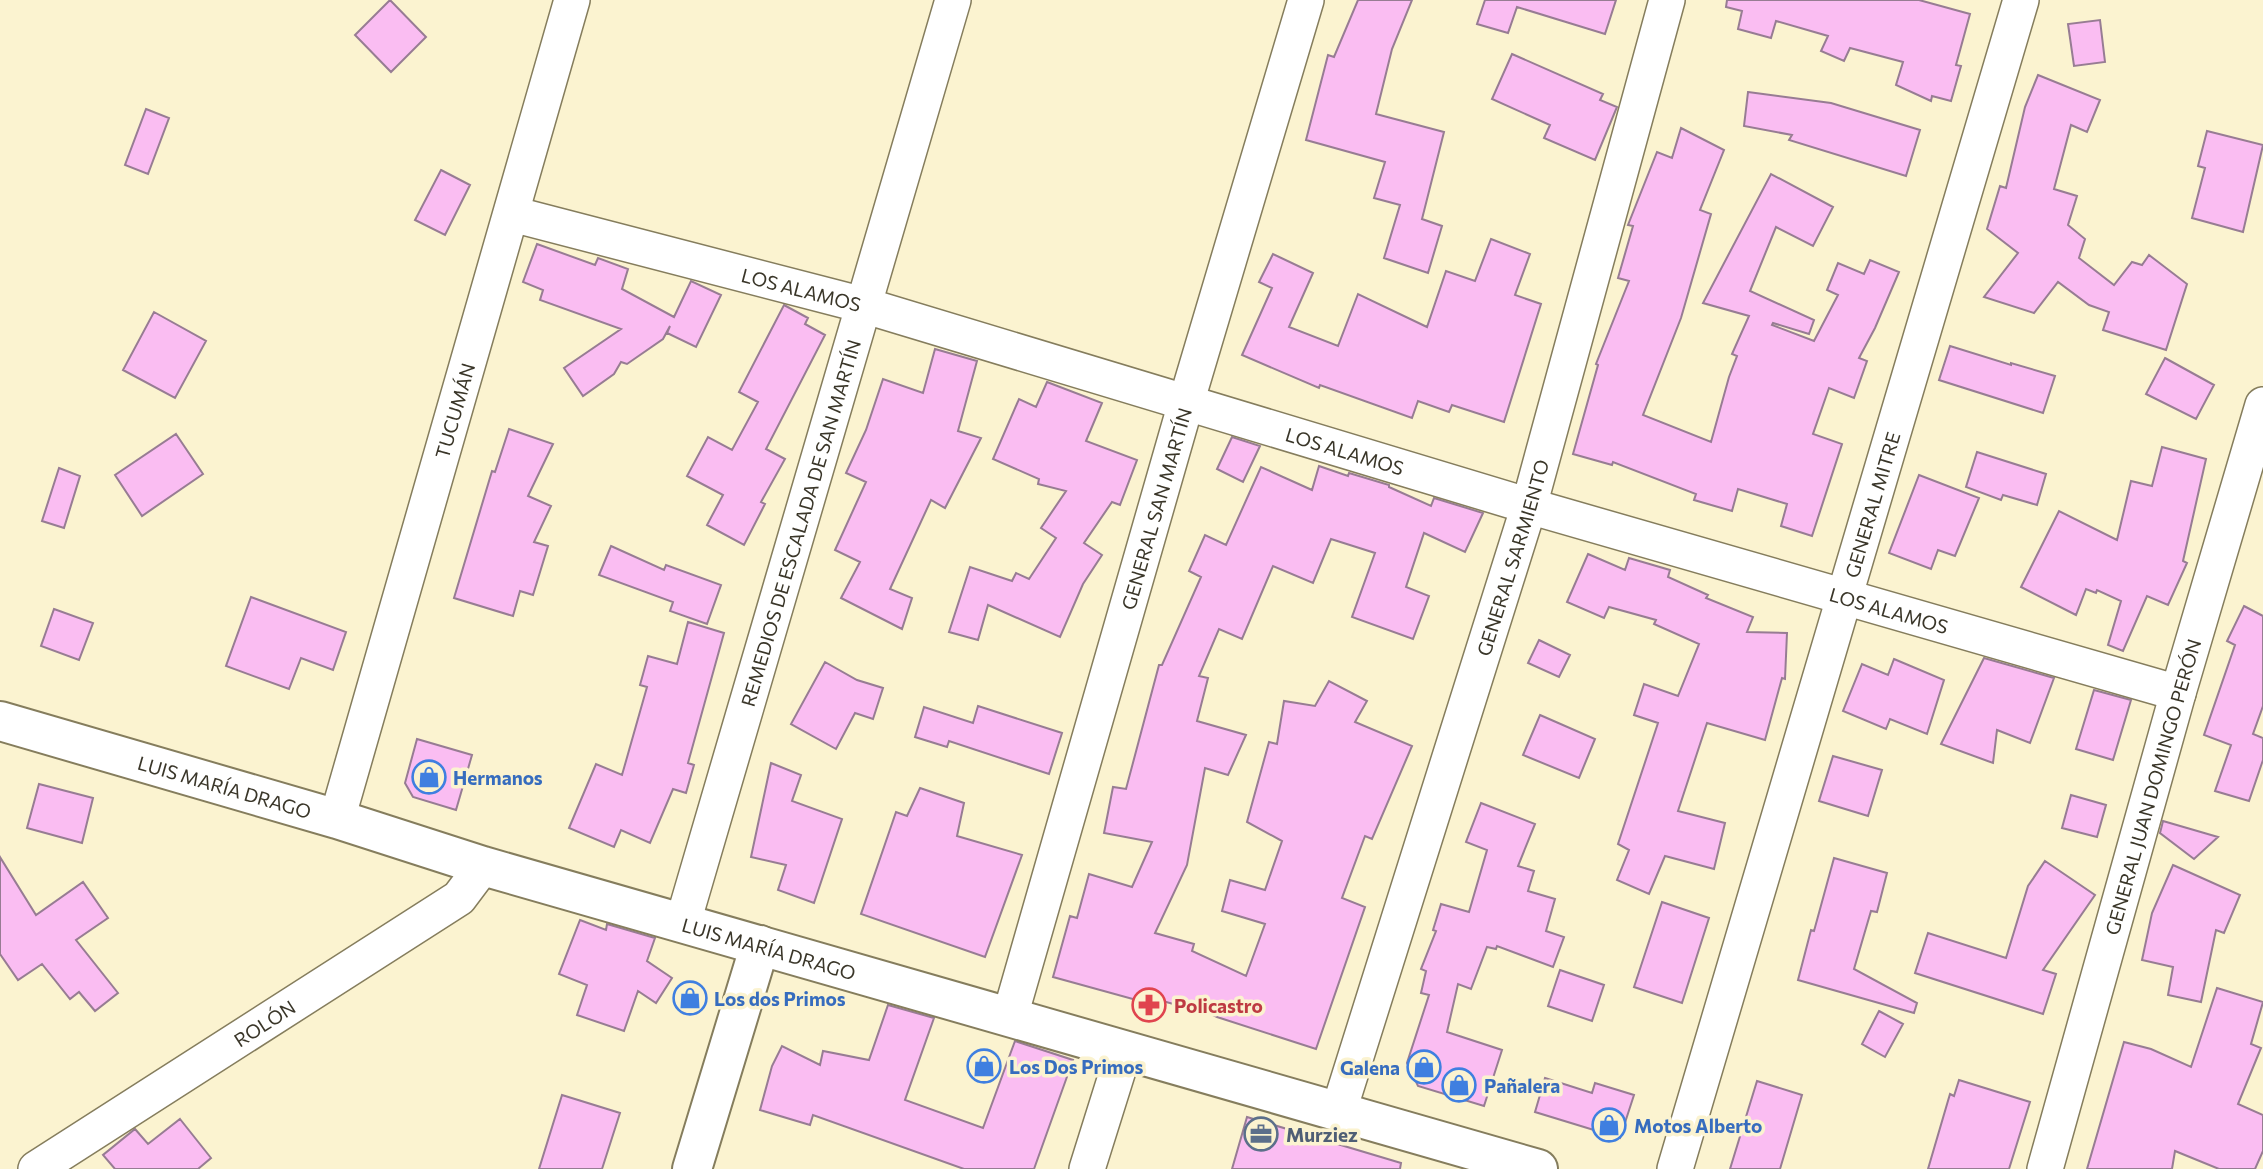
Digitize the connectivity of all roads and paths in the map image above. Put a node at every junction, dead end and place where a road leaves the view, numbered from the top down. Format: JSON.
{"nodes":[{"id":1,"x":572,"y":0,"type":"edge"},
{"id":2,"x":953,"y":0,"type":"edge"},
{"id":3,"x":1306,"y":0,"type":"edge"},
{"id":4,"x":1667,"y":0,"type":"edge"},
{"id":5,"x":2021,"y":0,"type":"edge"},
{"id":6,"x":512,"y":214,"type":"junction"},
{"id":7,"x":863,"y":305,"type":"junction"},
{"id":8,"x":1186,"y":403,"type":"junction"},
{"id":9,"x":2263,"y":405,"type":"edge"},
{"id":10,"x":1529,"y":506,"type":"junction"},
{"id":11,"x":1845,"y":598,"type":"junction"},
{"id":12,"x":2178,"y":693,"type":"junction"},
{"id":13,"x":0,"y":722,"type":"edge"},
{"id":14,"x":337,"y":819,"type":"junction"},
{"id":15,"x":483,"y":866,"type":"junction"},
{"id":16,"x":683,"y":922,"type":"junction"},
{"id":17,"x":760,"y":945,"type":"junction"},
{"id":18,"x":1010,"y":1016,"type":"junction"},
{"id":19,"x":1124,"y":1051,"type":"junction"},
{"id":20,"x":1339,"y":1110,"type":"junction"},
{"id":21,"x":1486,"y":1163,"type":"edge"},
{"id":22,"x":36,"y":1169,"type":"edge"},
{"id":23,"x":692,"y":1169,"type":"edge"},
{"id":24,"x":1087,"y":1169,"type":"edge"},
{"id":25,"x":1538,"y":1169,"type":"edge"},
{"id":26,"x":1675,"y":1169,"type":"edge"},
{"id":27,"x":2045,"y":1169,"type":"edge"}],
"edges":[{"from":1,"to":6,"type":"street","name":"TUCUMÁN"},
{"from":2,"to":7,"type":"street","name":"REMEDIOS DE ESCALADA DE SAN MARTÍN"},
{"from":3,"to":8,"type":"street","name":"GENERAL SAN MARTÍN"},
{"from":4,"to":10,"type":"street","name":"GENERAL SARMIENTO"},
{"from":5,"to":11,"type":"street","name":"GENERAL MITRE"},
{"from":6,"to":7,"type":"street","name":"LOS ALAMOS"},
{"from":6,"to":14,"type":"street","name":"TUCUMÁN"},
{"from":7,"to":8,"type":"street","name":"LOS ALAMOS"},
{"from":7,"to":16,"type":"street","name":"REMEDIOS DE ESCALADA DE SAN MARTÍN"},
{"from":8,"to":10,"type":"street","name":"LOS ALAMOS"},
{"from":8,"to":18,"type":"street","name":"GENERAL SAN MARTÍN"},
{"from":9,"to":12,"type":"street","name":"GENERAL JUAN DOMINGO PERÓN"},
{"from":10,"to":11,"type":"street","name":"LOS ALAMOS"},
{"from":10,"to":20,"type":"street","name":"GENERAL SARMIENTO"},
{"from":11,"to":12,"type":"street","name":"LOS ALAMOS"},
{"from":11,"to":26,"type":"street","name":"GENERAL MITRE"},
{"from":12,"to":27,"type":"street","name":"GENERAL JUAN DOMINGO PERÓN"},
{"from":13,"to":14,"type":"main road","name":"LUIS MARÍA DRAGO"},
{"from":14,"to":15,"type":"main road","name":"LUIS MARÍA DRAGO"},
{"from":15,"to":16,"type":"main road","name":"LUIS MARÍA DRAGO"},
{"from":15,"to":22,"type":"street","name":"ROLÓN"},
{"from":16,"to":17,"type":"main road","name":"LUIS MARÍA DRAGO"},
{"from":17,"to":18,"type":"main road","name":"LUIS MARÍA DRAGO"},
{"from":17,"to":23,"type":"main road"},
{"from":18,"to":19,"type":"main road","name":"LUIS MARÍA DRAGO"},
{"from":19,"to":20,"type":"main road","name":"LUIS MARÍA DRAGO"},
{"from":19,"to":24,"type":"street"},
{"from":20,"to":21,"type":"main road","name":"LUIS MARÍA DRAGO"},
{"from":21,"to":25,"type":"main road","name":"LUIS MARÍA DRAGO"}]}
